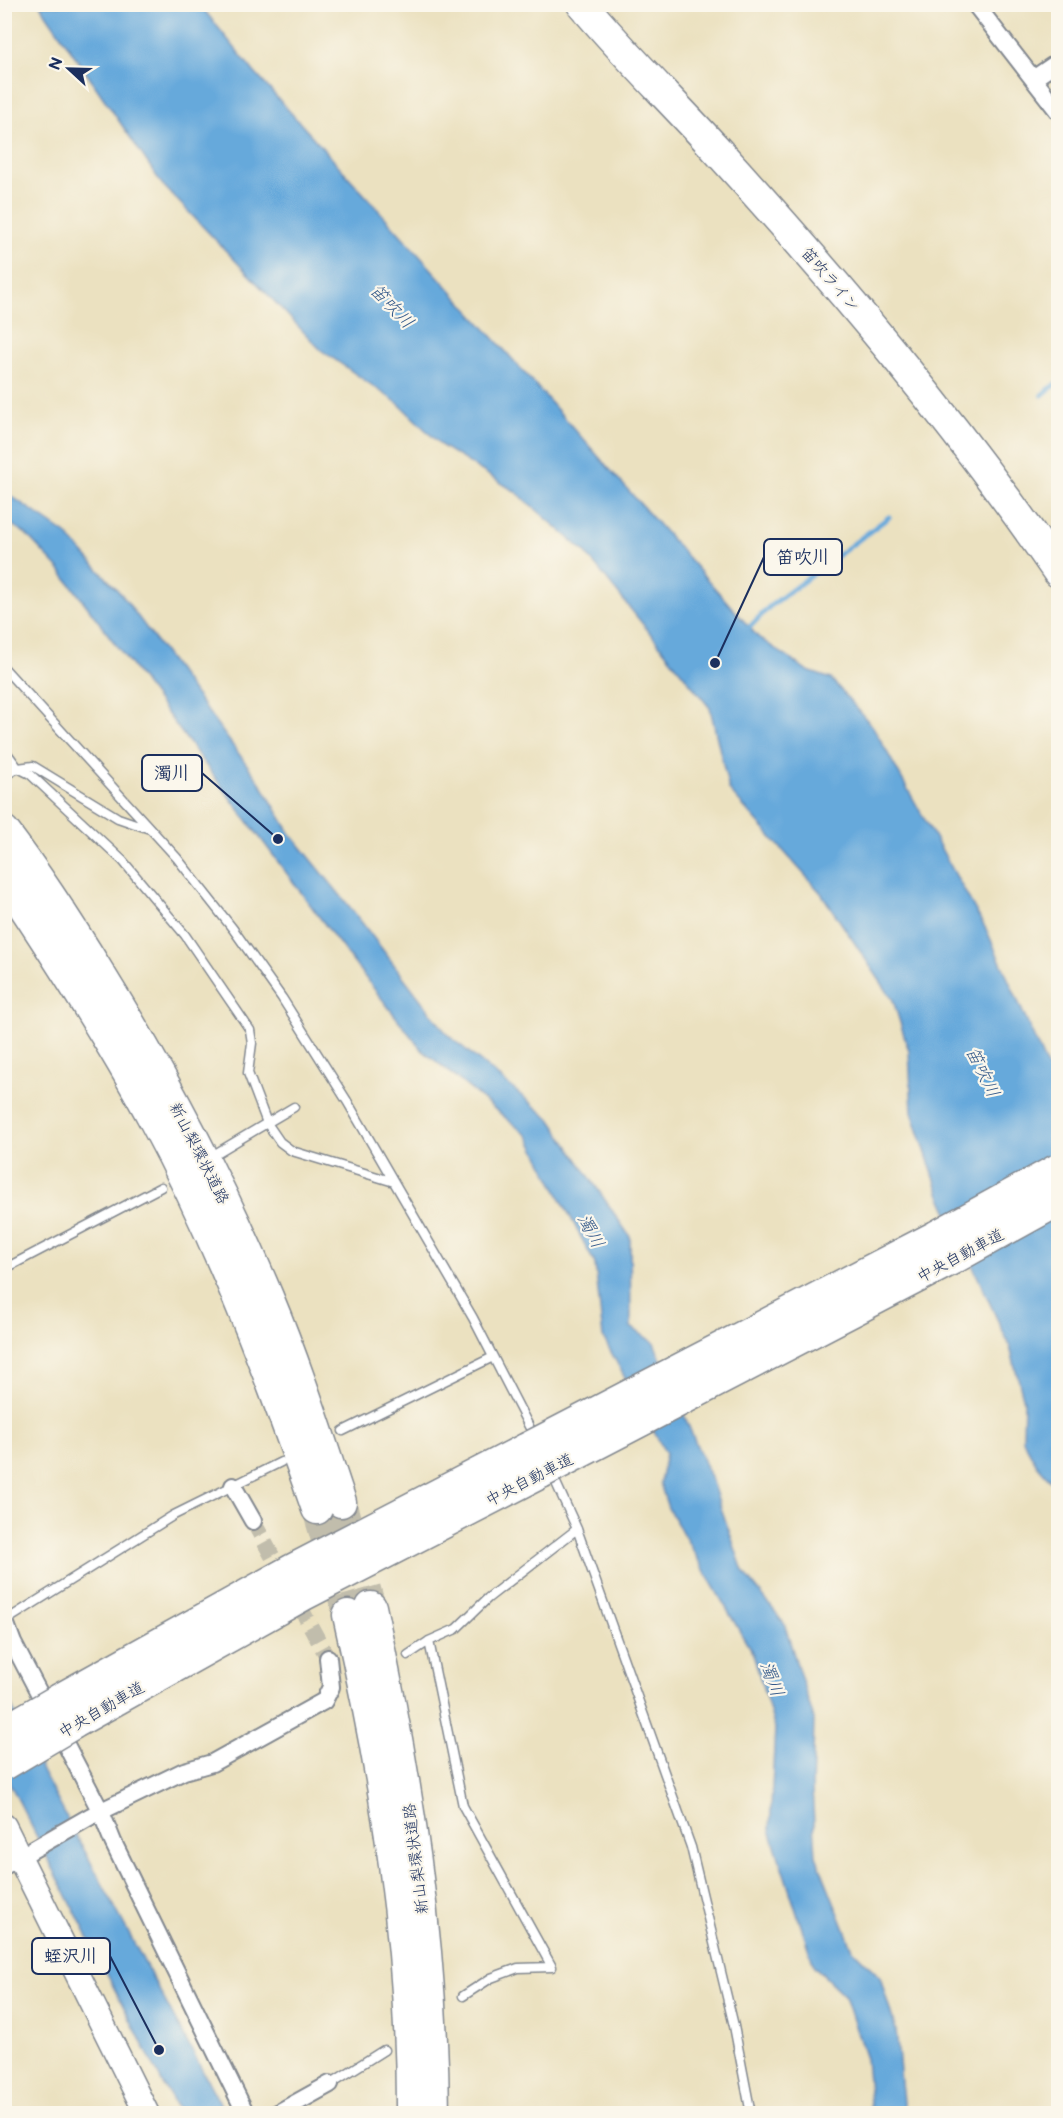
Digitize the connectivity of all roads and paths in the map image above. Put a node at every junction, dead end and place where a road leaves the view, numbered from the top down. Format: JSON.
{"nodes":[{"id":1,"x":975,"y":4,"type":"edge"},
{"id":2,"x":584,"y":5,"type":"edge"},
{"id":3,"x":1059,"y":62,"type":"edge"},
{"id":4,"x":1033,"y":79,"type":"junction"},
{"id":5,"x":1059,"y":111,"type":"edge"},
{"id":6,"x":1059,"y":572,"type":"edge"},
{"id":7,"x":4,"y":668,"type":"edge"},
{"id":8,"x":4,"y":749,"type":"edge"},
{"id":9,"x":18,"y":768,"type":"junction"},
{"id":10,"x":4,"y":776,"type":"edge"},
{"id":11,"x":151,"y":829,"type":"junction"},
{"id":12,"x":4,"y":831,"type":"edge"},
{"id":13,"x":4,"y":877,"type":"edge"},
{"id":14,"x":294,"y":1107,"type":"dead end"},
{"id":15,"x":267,"y":1123,"type":"junction"},
{"id":16,"x":215,"y":1154,"type":"dead end"},
{"id":17,"x":1059,"y":1169,"type":"edge"},
{"id":18,"x":394,"y":1182,"type":"junction"},
{"id":19,"x":161,"y":1187,"type":"dead end"},
{"id":20,"x":1059,"y":1201,"type":"edge"},
{"id":21,"x":4,"y":1269,"type":"edge"},
{"id":22,"x":493,"y":1357,"type":"junction"},
{"id":23,"x":344,"y":1431,"type":"dead end"},
{"id":24,"x":534,"y":1461,"type":"junction"},
{"id":25,"x":281,"y":1462,"type":"dead end"},
{"id":26,"x":233,"y":1486,"type":"junction"},
{"id":27,"x":253,"y":1521,"type":"tunnel mouth"},
{"id":28,"x":576,"y":1529,"type":"junction"},
{"id":29,"x":5,"y":1620,"type":"edge"},
{"id":30,"x":429,"y":1641,"type":"junction"},
{"id":31,"x":408,"y":1654,"type":"dead end"},
{"id":32,"x":328,"y":1658,"type":"tunnel mouth"},
{"id":33,"x":67,"y":1711,"type":"junction"},
{"id":34,"x":4,"y":1731,"type":"edge"},
{"id":35,"x":4,"y":1766,"type":"edge"},
{"id":36,"x":96,"y":1814,"type":"junction"},
{"id":37,"x":4,"y":1826,"type":"edge"},
{"id":38,"x":17,"y":1858,"type":"edge"},
{"id":39,"x":463,"y":1996,"type":"dead end"},
{"id":40,"x":384,"y":2050,"type":"dead end"},
{"id":41,"x":330,"y":2084,"type":"joint"},
{"id":42,"x":147,"y":2114,"type":"edge"},
{"id":43,"x":246,"y":2114,"type":"edge"},
{"id":44,"x":276,"y":2114,"type":"edge"},
{"id":45,"x":411,"y":2114,"type":"edge"},
{"id":46,"x":434,"y":2114,"type":"edge"},
{"id":47,"x":751,"y":2114,"type":"edge"}],
"edges":[{"from":1,"to":4,"type":"street"},
{"from":2,"to":6,"type":"highway","name":"笛吹ライン"},
{"from":3,"to":4,"type":"street"},
{"from":4,"to":5,"type":"street"},
{"from":7,"to":11,"type":"lane"},
{"from":8,"to":9,"type":"lane"},
{"from":9,"to":10,"type":"lane"},
{"from":9,"to":11,"type":"lane"},
{"from":9,"to":15,"type":"lane"},
{"from":11,"to":18,"type":"lane"},
{"from":12,"to":13,"type":"highway","name":"新山梨環状道路"},
{"from":14,"to":15,"type":"lane"},
{"from":15,"to":16,"type":"lane"},
{"from":15,"to":18,"type":"lane"},
{"from":17,"to":24,"type":"highway","name":"中央自動車道","bridge":true},
{"from":18,"to":22,"type":"lane"},
{"from":19,"to":21,"type":"lane"},
{"from":20,"to":24,"type":"highway","name":"中央自動車道","bridge":true},
{"from":22,"to":23,"type":"lane"},
{"from":22,"to":28,"type":"lane"},
{"from":24,"to":33,"type":"highway","name":"中央自動車道"},
{"from":25,"to":26,"type":"lane"},
{"from":26,"to":27,"type":"street"},
{"from":26,"to":29,"type":"lane"},
{"from":28,"to":30,"type":"lane"},
{"from":28,"to":47,"type":"lane"},
{"from":29,"to":36,"type":"street"},
{"from":30,"to":31,"type":"lane"},
{"from":30,"to":39,"type":"lane"},
{"from":32,"to":36,"type":"street"},
{"from":33,"to":34,"type":"highway","name":"中央自動車道","bridge":true},
{"from":33,"to":35,"type":"highway","name":"中央自動車道","bridge":true},
{"from":36,"to":38,"type":"street"},
{"from":36,"to":43,"type":"street"},
{"from":37,"to":38,"type":"street"},
{"from":38,"to":42,"type":"street"},
{"from":40,"to":41,"type":"lane"},
{"from":41,"to":44,"type":"street"},
{"from":45,"to":46,"type":"highway","name":"新山梨環状道路"}]}
